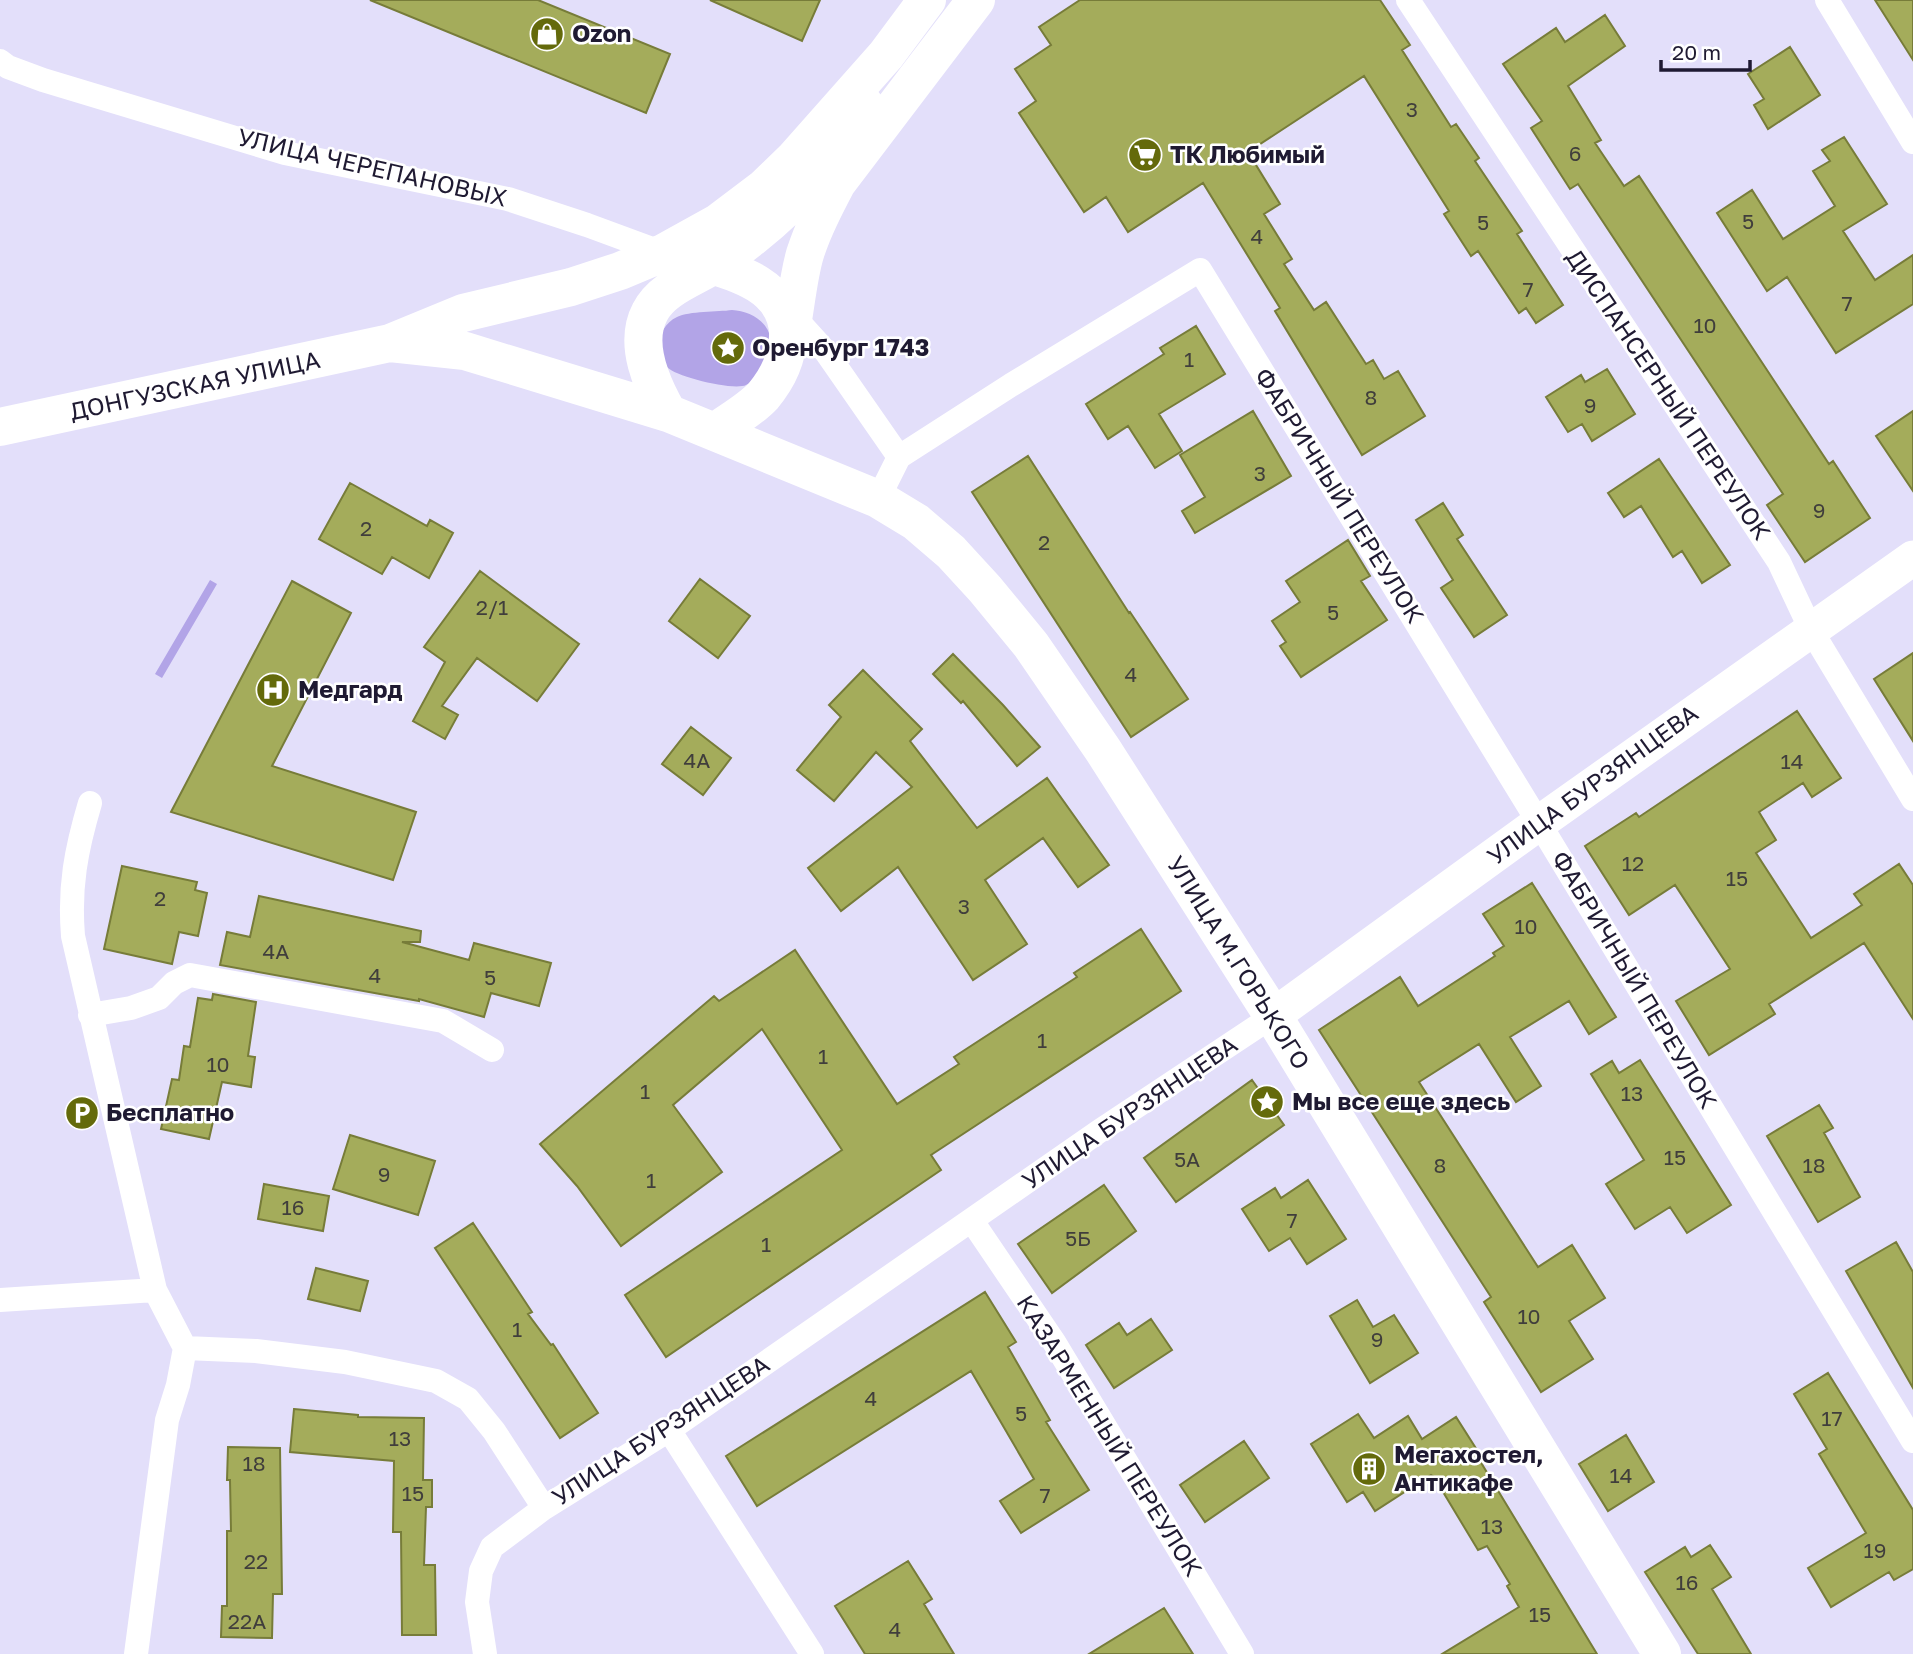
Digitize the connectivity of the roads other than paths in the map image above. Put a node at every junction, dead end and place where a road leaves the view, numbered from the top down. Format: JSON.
{"nodes":[{"id":1,"x":927,"y":0,"type":"edge"},
{"id":2,"x":976,"y":0,"type":"edge"},
{"id":3,"x":1408,"y":0,"type":"edge"},
{"id":4,"x":1827,"y":0,"type":"edge"},
{"id":5,"x":886,"y":55,"type":"junction"},
{"id":6,"x":3,"y":68,"type":"edge"},
{"id":7,"x":1913,"y":142,"type":"edge"},
{"id":8,"x":663,"y":253,"type":"junction"},
{"id":9,"x":718,"y":273,"type":"junction"},
{"id":10,"x":787,"y":321,"type":"junction"},
{"id":11,"x":390,"y":343,"type":"junction"},
{"id":12,"x":668,"y":413,"type":"junction"},
{"id":13,"x":0,"y":428,"type":"edge"},
{"id":14,"x":715,"y":432,"type":"junction"},
{"id":15,"x":899,"y":457,"type":"junction"},
{"id":16,"x":878,"y":499,"type":"junction"},
{"id":17,"x":1913,"y":558,"type":"edge"},
{"id":18,"x":1811,"y":630,"type":"junction"},
{"id":19,"x":1913,"y":799,"type":"edge"},
{"id":20,"x":90,"y":803,"type":"dead end"},
{"id":21,"x":1539,"y":822,"type":"junction"},
{"id":22,"x":90,"y":1015,"type":"junction"},
{"id":23,"x":1273,"y":1016,"type":"junction"},
{"id":24,"x":492,"y":1050,"type":"dead end"},
{"id":25,"x":972,"y":1221,"type":"junction"},
{"id":26,"x":155,"y":1290,"type":"junction"},
{"id":27,"x":0,"y":1300,"type":"edge"},
{"id":28,"x":185,"y":1348,"type":"junction"},
{"id":29,"x":669,"y":1430,"type":"junction"},
{"id":30,"x":1913,"y":1441,"type":"edge"},
{"id":31,"x":544,"y":1508,"type":"junction"},
{"id":32,"x":136,"y":1654,"type":"edge"},
{"id":33,"x":485,"y":1654,"type":"edge"},
{"id":34,"x":812,"y":1654,"type":"edge"},
{"id":35,"x":1242,"y":1654,"type":"edge"},
{"id":36,"x":1662,"y":1654,"type":"edge"}],
"edges":[{"from":1,"to":5,"type":"main road"},
{"from":2,"to":10,"type":"main road"},
{"from":3,"to":18,"type":"street","name":"ДИСПАНСЕРНЫЙ ПЕРЕУЛОК"},
{"from":4,"to":7,"type":"street"},
{"from":5,"to":8,"type":"main road"},
{"from":5,"to":9,"type":"main road"},
{"from":6,"to":8,"type":"street","name":"УЛИЦА ЧЕРЕПАНОВЫХ"},
{"from":8,"to":9,"type":"main road"},
{"from":8,"to":11,"type":"main road"},
{"from":9,"to":10,"type":"main road"},
{"from":9,"to":12,"type":"main road"},
{"from":10,"to":14,"type":"main road"},
{"from":10,"to":15,"type":"street"},
{"from":11,"to":12,"type":"main road"},
{"from":11,"to":13,"type":"main road","name":"ДОНГУЗСКАЯ УЛИЦА"},
{"from":12,"to":14,"type":"main road"},
{"from":14,"to":16,"type":"main road","name":"УЛИЦА М.ГОРЬКОГО"},
{"from":15,"to":16,"type":"street"},
{"from":15,"to":21,"type":"street","name":"ФАБРИЧНЫЙ ПЕРЕУЛОК"},
{"from":16,"to":23,"type":"main road","name":"УЛИЦА М.ГОРЬКОГО"},
{"from":17,"to":18,"type":"street","name":"УЛИЦА БУРЗЯНЦЕВА"},
{"from":18,"to":19,"type":"street","name":"ДИСПАНСЕРНЫЙ ПЕРЕУЛОК"},
{"from":18,"to":21,"type":"street","name":"УЛИЦА БУРЗЯНЦЕВА"},
{"from":20,"to":22,"type":"street"},
{"from":21,"to":23,"type":"street","name":"УЛИЦА БУРЗЯНЦЕВА"},
{"from":21,"to":30,"type":"street","name":"ФАБРИЧНЫЙ ПЕРЕУЛОК"},
{"from":22,"to":24,"type":"street"},
{"from":22,"to":26,"type":"street"},
{"from":23,"to":25,"type":"street","name":"УЛИЦА БУРЗЯНЦЕВА"},
{"from":23,"to":36,"type":"main road","name":"УЛИЦА М.ГОРЬКОГО"},
{"from":25,"to":29,"type":"street","name":"УЛИЦА БУРЗЯНЦЕВА"},
{"from":25,"to":35,"type":"street","name":"КАЗАРМЕННЫЙ ПЕРЕУЛОК"},
{"from":26,"to":27,"type":"street"},
{"from":26,"to":28,"type":"street"},
{"from":28,"to":31,"type":"street"},
{"from":28,"to":32,"type":"street"},
{"from":29,"to":31,"type":"street","name":"УЛИЦА БУРЗЯНЦЕВА"},
{"from":29,"to":34,"type":"street"},
{"from":31,"to":33,"type":"street","name":"УЛИЦА БУРЗЯНЦЕВА"}]}
